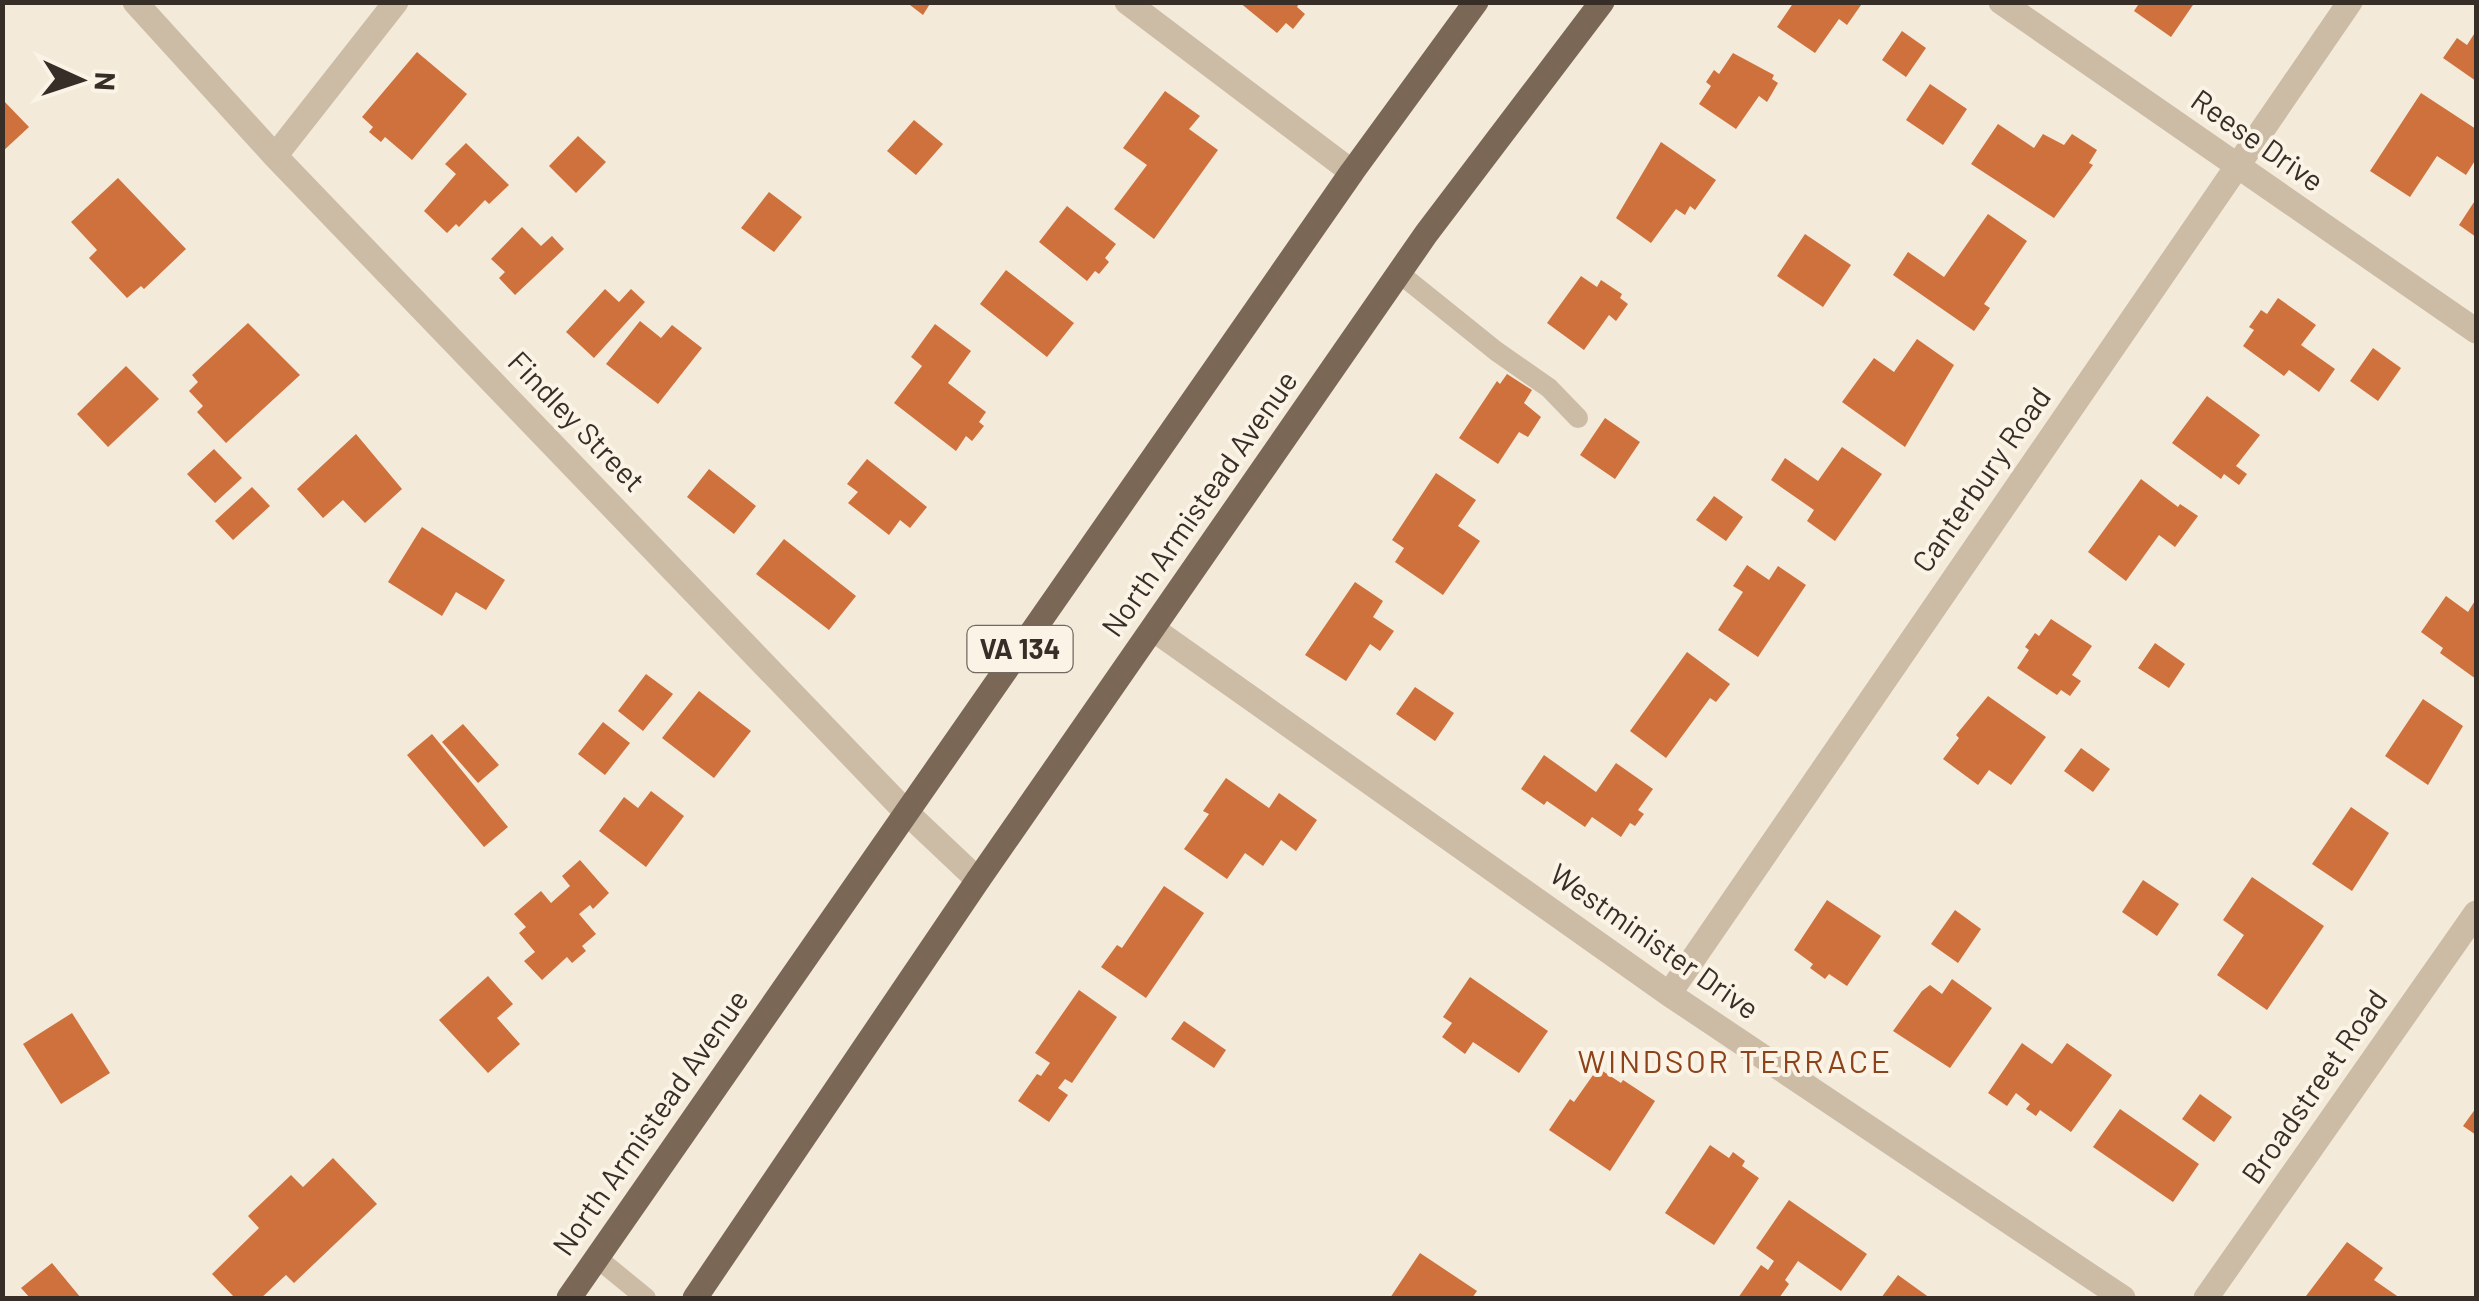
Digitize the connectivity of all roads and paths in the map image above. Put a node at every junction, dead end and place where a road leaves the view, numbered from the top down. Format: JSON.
{"nodes":[{"id":1,"x":135,"y":2,"type":"edge"},
{"id":2,"x":396,"y":2,"type":"edge"},
{"id":3,"x":1127,"y":2,"type":"edge"},
{"id":4,"x":1476,"y":2,"type":"edge"},
{"id":5,"x":1602,"y":2,"type":"edge"},
{"id":6,"x":2001,"y":2,"type":"edge"},
{"id":7,"x":2350,"y":2,"type":"edge"},
{"id":8,"x":275,"y":156,"type":"junction"},
{"id":9,"x":2237,"y":167,"type":"junction"},
{"id":10,"x":1352,"y":172,"type":"junction"},
{"id":11,"x":1400,"y":274,"type":"junction"},
{"id":12,"x":2476,"y":331,"type":"edge"},
{"id":13,"x":1578,"y":418,"type":"dead end"},
{"id":14,"x":1153,"y":629,"type":"junction"},
{"id":15,"x":906,"y":812,"type":"junction"},
{"id":16,"x":978,"y":880,"type":"junction"},
{"id":17,"x":2476,"y":913,"type":"edge"},
{"id":18,"x":1669,"y":994,"type":"junction"},
{"id":19,"x":597,"y":1258,"type":"junction"},
{"id":20,"x":569,"y":1298,"type":"edge"},
{"id":21,"x":646,"y":1298,"type":"edge"},
{"id":22,"x":694,"y":1298,"type":"edge"},
{"id":23,"x":2123,"y":1298,"type":"edge"},
{"id":24,"x":2206,"y":1298,"type":"edge"}],
"edges":[{"from":1,"to":8,"type":"street","name":"Findley Street"},
{"from":2,"to":8,"type":"street"},
{"from":3,"to":10,"type":"street"},
{"from":4,"to":10,"type":"main road","name":"North Armistead Avenue","number":"VA 134"},
{"from":5,"to":11,"type":"main road","name":"North Armistead Avenue","number":"VA 134"},
{"from":6,"to":9,"type":"street","name":"Reese Drive"},
{"from":7,"to":9,"type":"street","name":"Canterbury Road"},
{"from":8,"to":15,"type":"street","name":"Findley Street"},
{"from":9,"to":12,"type":"street","name":"Reese Drive"},
{"from":9,"to":18,"type":"street","name":"Canterbury Road"},
{"from":10,"to":15,"type":"main road","name":"North Armistead Avenue","number":"VA 134"},
{"from":11,"to":13,"type":"lane"},
{"from":11,"to":14,"type":"main road","name":"North Armistead Avenue","number":"VA 134"},
{"from":14,"to":16,"type":"main road","name":"North Armistead Avenue","number":"VA 134"},
{"from":14,"to":18,"type":"street","name":"Westminister Drive"},
{"from":15,"to":16,"type":"street","name":"Findley Street"},
{"from":15,"to":19,"type":"main road","name":"North Armistead Avenue","number":"VA 134"},
{"from":16,"to":22,"type":"main road","name":"North Armistead Avenue","number":"VA 134"},
{"from":17,"to":24,"type":"street","name":"Broadstreet Road"},
{"from":18,"to":23,"type":"street","name":"Westminister Drive"},
{"from":19,"to":20,"type":"main road","name":"North Armistead Avenue","number":"VA 134"},
{"from":19,"to":21,"type":"lane"}]}
